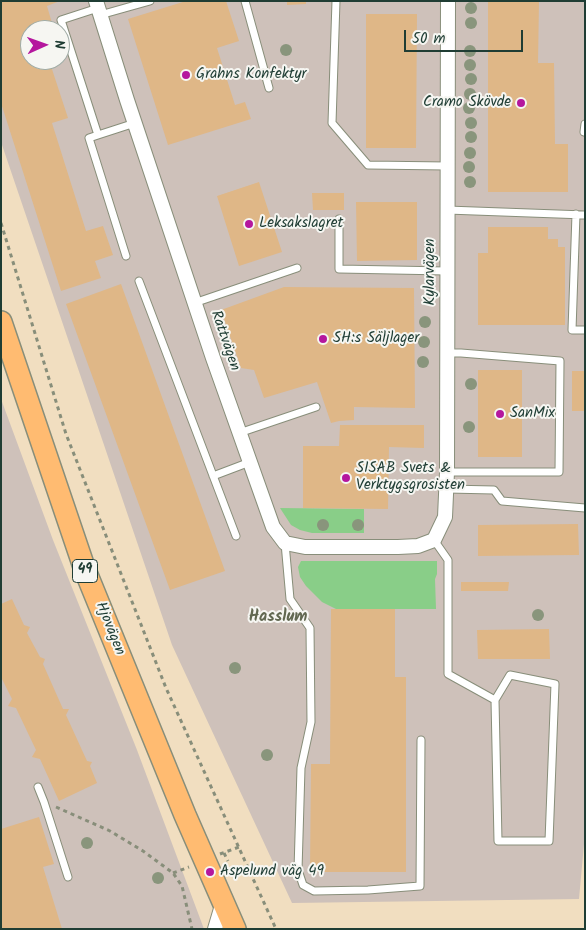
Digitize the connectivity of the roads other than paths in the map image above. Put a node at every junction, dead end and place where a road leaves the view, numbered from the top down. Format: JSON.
{"nodes":[{"id":1,"x":150,"y":1,"type":"edge"},
{"id":2,"x":245,"y":1,"type":"edge"},
{"id":3,"x":336,"y":1,"type":"edge"},
{"id":4,"x":448,"y":1,"type":"edge"},
{"id":5,"x":98,"y":8,"type":"edge"},
{"id":6,"x":269,"y":88,"type":"dead end"},
{"id":7,"x":135,"y":123,"type":"junction"},
{"id":8,"x":585,"y":124,"type":"edge"},
{"id":9,"x":584,"y":132,"type":"edge"},
{"id":10,"x":98,"y":135,"type":"junction"},
{"id":11,"x":448,"y":166,"type":"junction"},
{"id":12,"x":448,"y":210,"type":"junction"},
{"id":13,"x":576,"y":214,"type":"junction"},
{"id":14,"x":585,"y":215,"type":"edge"},
{"id":15,"x":339,"y":219,"type":"dead end"},
{"id":16,"x":126,"y":256,"type":"dead end"},
{"id":17,"x":297,"y":268,"type":"dead end"},
{"id":18,"x":448,"y":270,"type":"junction"},
{"id":19,"x":139,"y":282,"type":"dead end"},
{"id":20,"x":194,"y":303,"type":"junction"},
{"id":21,"x":1,"y":322,"type":"edge"},
{"id":22,"x":585,"y":330,"type":"edge"},
{"id":23,"x":447,"y":352,"type":"junction"},
{"id":24,"x":316,"y":407,"type":"dead end"},
{"id":25,"x":240,"y":433,"type":"junction"},
{"id":26,"x":250,"y":462,"type":"junction"},
{"id":27,"x":447,"y":472,"type":"junction"},
{"id":28,"x":213,"y":476,"type":"junction"},
{"id":29,"x":447,"y":489,"type":"junction"},
{"id":30,"x":585,"y":508,"type":"edge"},
{"id":31,"x":236,"y":536,"type":"dead end"},
{"id":32,"x":434,"y":540,"type":"junction"},
{"id":33,"x":285,"y":543,"type":"junction"},
{"id":34,"x":495,"y":700,"type":"junction"},
{"id":35,"x":421,"y":740,"type":"dead end"},
{"id":36,"x":38,"y":787,"type":"dead end"},
{"id":37,"x":68,"y":877,"type":"dead end"},
{"id":38,"x":223,"y":902,"type":"junction"},
{"id":39,"x":215,"y":929,"type":"edge"},
{"id":40,"x":235,"y":929,"type":"edge"}],
"edges":[{"from":1,"to":5,"type":"lane"},
{"from":2,"to":6,"type":"lane"},
{"from":3,"to":11,"type":"lane"},
{"from":4,"to":11,"type":"street","name":"Kylarvägen"},
{"from":5,"to":7,"type":"street","name":"Rattvägen"},
{"from":5,"to":10,"type":"lane"},
{"from":7,"to":10,"type":"lane"},
{"from":7,"to":20,"type":"street","name":"Rattvägen"},
{"from":8,"to":9,"type":"lane"},
{"from":10,"to":16,"type":"lane"},
{"from":11,"to":12,"type":"street","name":"Kylarvägen"},
{"from":12,"to":13,"type":"lane"},
{"from":12,"to":18,"type":"street","name":"Kylarvägen"},
{"from":13,"to":14,"type":"lane"},
{"from":13,"to":22,"type":"lane"},
{"from":15,"to":18,"type":"lane"},
{"from":17,"to":20,"type":"lane"},
{"from":18,"to":23,"type":"street","name":"Kylarvägen"},
{"from":19,"to":28,"type":"lane"},
{"from":20,"to":25,"type":"street","name":"Rattvägen"},
{"from":21,"to":38,"type":"main road","name":"Hjovägen","number":"49"},
{"from":23,"to":27,"type":"street","name":"Kylarvägen"},
{"from":23,"to":27,"type":"lane"},
{"from":24,"to":25,"type":"lane"},
{"from":25,"to":26,"type":"street","name":"Rattvägen"},
{"from":26,"to":28,"type":"lane"},
{"from":26,"to":33,"type":"street","name":"Rattvägen"},
{"from":27,"to":29,"type":"street","name":"Kylarvägen"},
{"from":28,"to":31,"type":"lane"},
{"from":29,"to":30,"type":"lane"},
{"from":29,"to":32,"type":"street","name":"Kylarvägen"},
{"from":32,"to":33,"type":"street"},
{"from":32,"to":34,"type":"lane"},
{"from":33,"to":35,"type":"lane"},
{"from":34,"to":34,"type":"lane"},
{"from":36,"to":37,"type":"lane"},
{"from":38,"to":39,"type":"street"},
{"from":38,"to":40,"type":"main road","name":"Hjovägen","number":"49"}]}
